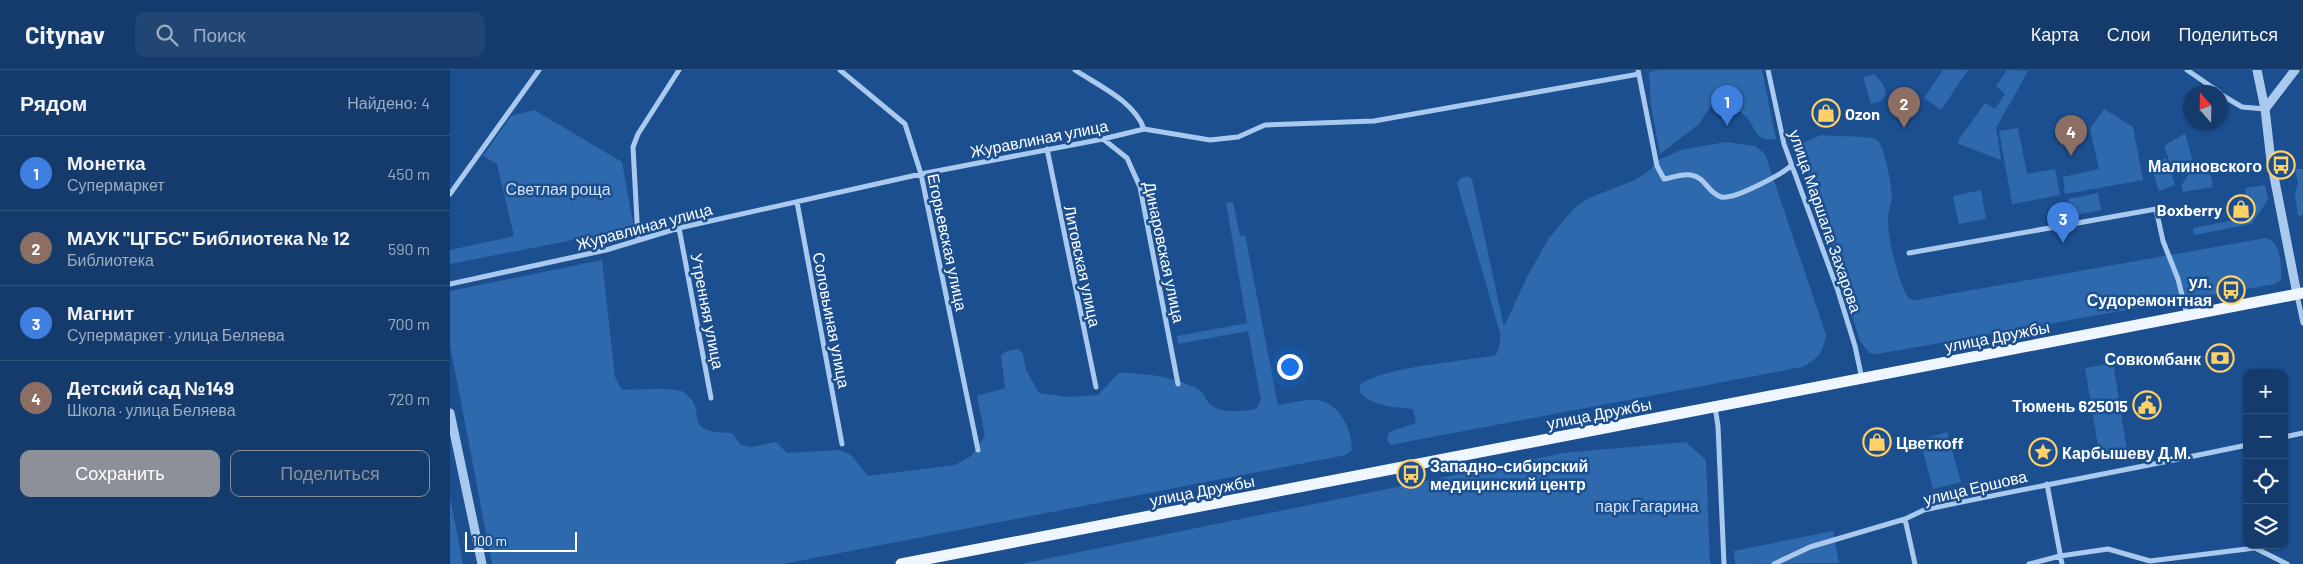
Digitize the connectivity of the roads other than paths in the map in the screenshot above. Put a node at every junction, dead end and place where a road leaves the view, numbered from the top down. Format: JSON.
{"nodes":[{"id":1,"x":539,"y":70,"type":"edge"},
{"id":2,"x":679,"y":70,"type":"edge"},
{"id":3,"x":840,"y":70,"type":"edge"},
{"id":4,"x":1075,"y":70,"type":"edge"},
{"id":5,"x":1768,"y":70,"type":"edge"},
{"id":6,"x":2187,"y":70,"type":"edge"},
{"id":7,"x":2257,"y":70,"type":"edge"},
{"id":8,"x":2295,"y":70,"type":"edge"},
{"id":9,"x":1638,"y":72,"type":"edge"},
{"id":10,"x":2209,"y":85,"type":"edge"},
{"id":11,"x":2228,"y":98,"type":"edge"},
{"id":12,"x":2265,"y":109,"type":"junction"},
{"id":13,"x":1144,"y":129,"type":"junction"},
{"id":14,"x":1103,"y":139,"type":"junction"},
{"id":15,"x":1047,"y":149,"type":"junction"},
{"id":16,"x":1791,"y":166,"type":"junction"},
{"id":17,"x":921,"y":174,"type":"junction"},
{"id":18,"x":450,"y":194,"type":"edge"},
{"id":19,"x":797,"y":202,"type":"junction"},
{"id":20,"x":679,"y":228,"type":"junction"},
{"id":21,"x":638,"y":239,"type":"junction"},
{"id":22,"x":1909,"y":253,"type":"dead end"},
{"id":23,"x":450,"y":284,"type":"edge"},
{"id":24,"x":2300,"y":294,"type":"edge"},
{"id":25,"x":2187,"y":316,"type":"junction"},
{"id":26,"x":2303,"y":323,"type":"edge"},
{"id":27,"x":1862,"y":379,"type":"junction"},
{"id":28,"x":1178,"y":384,"type":"dead end"},
{"id":29,"x":1096,"y":387,"type":"dead end"},
{"id":30,"x":711,"y":398,"type":"dead end"},
{"id":31,"x":1715,"y":407,"type":"junction"},
{"id":32,"x":450,"y":413,"type":"edge"},
{"id":33,"x":2303,"y":433,"type":"edge"},
{"id":34,"x":2288,"y":436,"type":"edge"},
{"id":35,"x":842,"y":444,"type":"dead end"},
{"id":36,"x":2243,"y":446,"type":"edge"},
{"id":37,"x":978,"y":450,"type":"dead end"},
{"id":38,"x":2047,"y":484,"type":"junction"},
{"id":39,"x":1905,"y":519,"type":"junction"},
{"id":40,"x":2060,"y":556,"type":"junction"},
{"id":41,"x":482,"y":564,"type":"edge"},
{"id":42,"x":902,"y":564,"type":"edge"},
{"id":43,"x":1724,"y":564,"type":"edge"},
{"id":44,"x":1774,"y":564,"type":"edge"},
{"id":45,"x":1915,"y":564,"type":"edge"},
{"id":46,"x":2029,"y":564,"type":"edge"},
{"id":47,"x":2062,"y":564,"type":"edge"},
{"id":48,"x":2287,"y":564,"type":"edge"}],
"edges":[{"from":1,"to":18,"type":"street"},
{"from":2,"to":21,"type":"street"},
{"from":3,"to":17,"type":"street","name":"Егорьевская улица"},
{"from":4,"to":13,"type":"street"},
{"from":5,"to":16,"type":"street","name":"улица Маршала Захарова"},
{"from":6,"to":10,"type":"street"},
{"from":7,"to":12,"type":"street"},
{"from":8,"to":12,"type":"street"},
{"from":9,"to":13,"type":"street","name":"Журавлиная улица"},
{"from":9,"to":16,"type":"street"},
{"from":11,"to":12,"type":"street"},
{"from":12,"to":24,"type":"street"},
{"from":13,"to":14,"type":"street","name":"Журавлиная улица"},
{"from":14,"to":15,"type":"street","name":"Журавлиная улица"},
{"from":14,"to":28,"type":"street","name":"Динаровская улица"},
{"from":15,"to":17,"type":"street","name":"Журавлиная улица"},
{"from":15,"to":29,"type":"street","name":"Литовская улица"},
{"from":16,"to":27,"type":"street","name":"улица Маршала Захарова"},
{"from":17,"to":19,"type":"street","name":"Журавлиная улица"},
{"from":17,"to":37,"type":"street","name":"Егорьевская улица"},
{"from":19,"to":20,"type":"street","name":"Журавлиная улица"},
{"from":19,"to":35,"type":"street","name":"Соловьиная улица"},
{"from":20,"to":21,"type":"street","name":"Журавлиная улица"},
{"from":20,"to":30,"type":"street","name":"Утренняя улица"},
{"from":21,"to":23,"type":"street","name":"Журавлиная улица"},
{"from":22,"to":25,"type":"street"},
{"from":24,"to":25,"type":"main road","name":"улица Дружбы"},
{"from":24,"to":26,"type":"street"},
{"from":25,"to":27,"type":"main road","name":"улица Дружбы"},
{"from":27,"to":31,"type":"main road","name":"улица Дружбы"},
{"from":31,"to":42,"type":"main road","name":"улица Дружбы"},
{"from":31,"to":43,"type":"street"},
{"from":32,"to":41,"type":"street"},
{"from":33,"to":34,"type":"street"},
{"from":36,"to":38,"type":"street","name":"улица Ершова"},
{"from":38,"to":39,"type":"street","name":"улица Ершова"},
{"from":38,"to":40,"type":"street"},
{"from":39,"to":44,"type":"street","name":"улица Ершова"},
{"from":39,"to":45,"type":"street"},
{"from":40,"to":46,"type":"street"},
{"from":40,"to":47,"type":"street"},
{"from":40,"to":48,"type":"street"}]}
